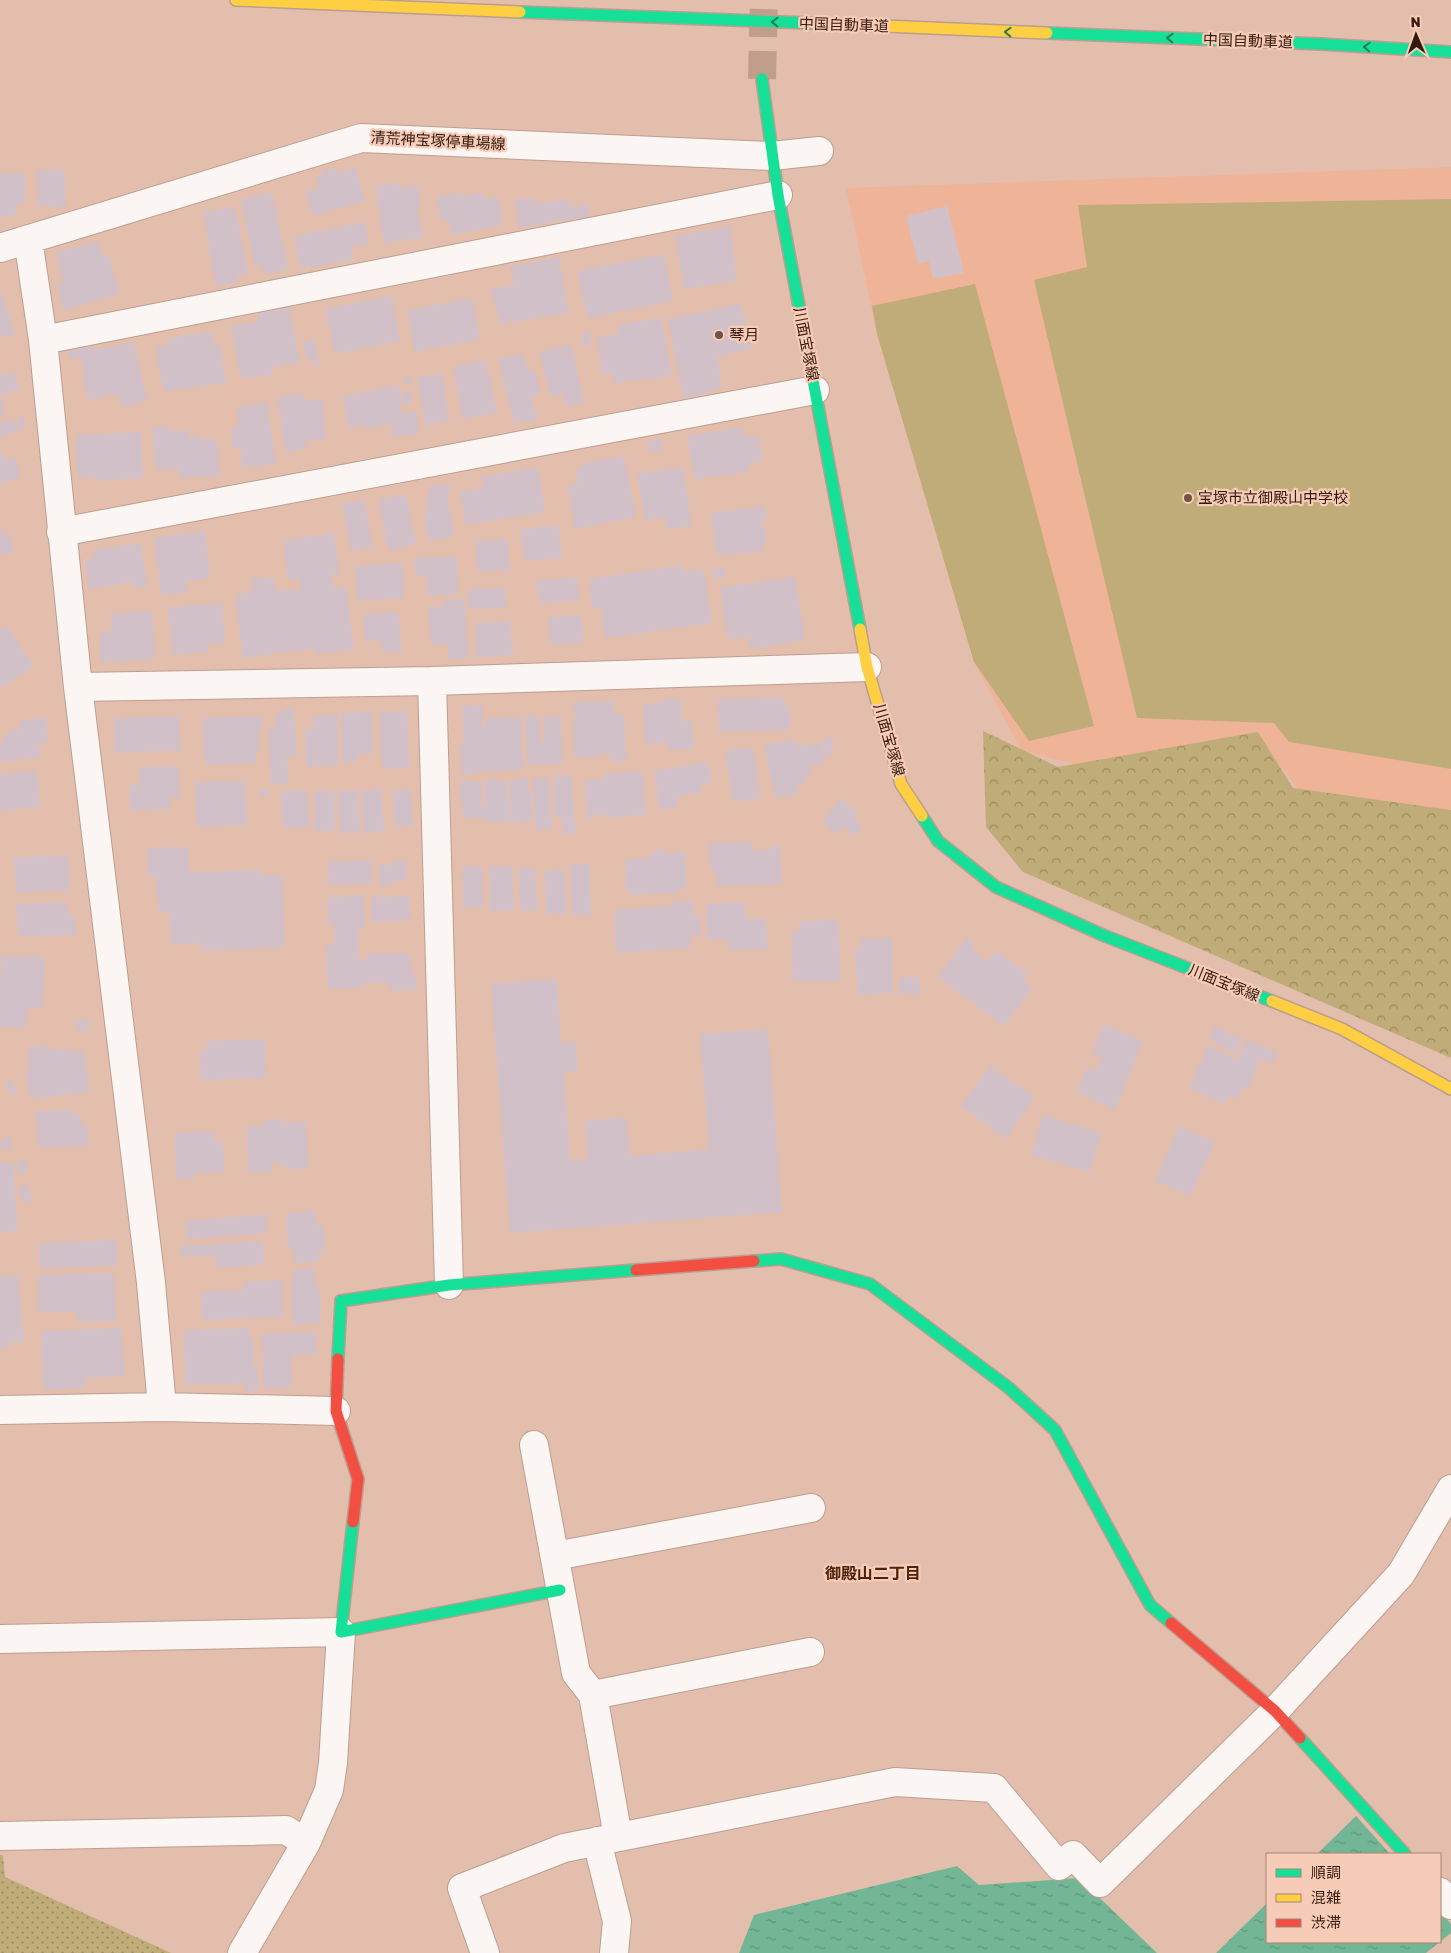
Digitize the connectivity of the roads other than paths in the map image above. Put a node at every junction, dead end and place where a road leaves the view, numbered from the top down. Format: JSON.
{"nodes":[{"id":1,"x":236,"y":0,"type":"edge"},
{"id":2,"x":1451,"y":52,"type":"edge"},
{"id":3,"x":762,"y":79,"type":"tunnel mouth"},
{"id":4,"x":819,"y":151,"type":"dead end"},
{"id":5,"x":772,"y":156,"type":"junction"},
{"id":6,"x":778,"y":195,"type":"junction"},
{"id":7,"x":28,"y":239,"type":"junction"},
{"id":8,"x":0,"y":248,"type":"edge"},
{"id":9,"x":43,"y":340,"type":"junction"},
{"id":10,"x":815,"y":390,"type":"junction"},
{"id":11,"x":61,"y":532,"type":"junction"},
{"id":12,"x":867,"y":666,"type":"junction"},
{"id":13,"x":432,"y":680,"type":"junction"},
{"id":14,"x":78,"y":687,"type":"junction"},
{"id":15,"x":1451,"y":1089,"type":"edge"},
{"id":16,"x":449,"y":1285,"type":"junction"},
{"id":17,"x":162,"y":1407,"type":"junction"},
{"id":18,"x":0,"y":1410,"type":"edge"},
{"id":19,"x":336,"y":1411,"type":"junction"},
{"id":20,"x":534,"y":1445,"type":"dead end"},
{"id":21,"x":1451,"y":1489,"type":"edge"},
{"id":22,"x":811,"y":1508,"type":"dead end"},
{"id":23,"x":555,"y":1556,"type":"junction"},
{"id":24,"x":560,"y":1590,"type":"junction"},
{"id":25,"x":341,"y":1632,"type":"junction"},
{"id":26,"x":0,"y":1639,"type":"edge"},
{"id":27,"x":810,"y":1652,"type":"dead end"},
{"id":28,"x":593,"y":1695,"type":"junction"},
{"id":29,"x":1275,"y":1711,"type":"junction"},
{"id":30,"x":0,"y":1836,"type":"edge"},
{"id":31,"x":608,"y":1839,"type":"junction"},
{"id":32,"x":306,"y":1843,"type":"junction"},
{"id":33,"x":1404,"y":1853,"type":"edge"},
{"id":34,"x":1441,"y":1893,"type":"edge"},
{"id":35,"x":1451,"y":1905,"type":"edge"},
{"id":36,"x":242,"y":1953,"type":"edge"},
{"id":37,"x":485,"y":1953,"type":"edge"},
{"id":38,"x":614,"y":1953,"type":"edge"}],
"edges":[{"from":2,"to":1,"type":"main road","name":"中国自動車道","one_way":true},
{"from":3,"to":5,"type":"main road","name":"川面宝塚線"},
{"from":4,"to":5,"type":"street","name":"清荒神宝塚停車場線"},
{"from":5,"to":6,"type":"main road","name":"川面宝塚線"},
{"from":5,"to":7,"type":"street","name":"清荒神宝塚停車場線"},
{"from":6,"to":9,"type":"street"},
{"from":6,"to":10,"type":"main road","name":"川面宝塚線"},
{"from":7,"to":8,"type":"street","name":"清荒神宝塚停車場線"},
{"from":7,"to":9,"type":"street"},
{"from":9,"to":11,"type":"street"},
{"from":10,"to":11,"type":"street"},
{"from":10,"to":12,"type":"main road","name":"川面宝塚線"},
{"from":11,"to":14,"type":"street"},
{"from":12,"to":13,"type":"street"},
{"from":12,"to":15,"type":"main road","name":"川面宝塚線"},
{"from":13,"to":14,"type":"street"},
{"from":13,"to":16,"type":"street"},
{"from":14,"to":17,"type":"street"},
{"from":16,"to":19,"type":"main road"},
{"from":16,"to":29,"type":"main road"},
{"from":17,"to":18,"type":"street"},
{"from":17,"to":19,"type":"street"},
{"from":19,"to":25,"type":"main road"},
{"from":20,"to":23,"type":"street"},
{"from":21,"to":29,"type":"street"},
{"from":22,"to":23,"type":"street"},
{"from":23,"to":24,"type":"street"},
{"from":24,"to":25,"type":"main road"},
{"from":24,"to":28,"type":"street"},
{"from":25,"to":26,"type":"street"},
{"from":25,"to":32,"type":"street"},
{"from":27,"to":28,"type":"street"},
{"from":28,"to":31,"type":"street"},
{"from":29,"to":31,"type":"street"},
{"from":29,"to":33,"type":"main road"},
{"from":30,"to":32,"type":"street"},
{"from":31,"to":37,"type":"street"},
{"from":31,"to":38,"type":"street"},
{"from":32,"to":36,"type":"street"},
{"from":34,"to":35,"type":"street"}]}
